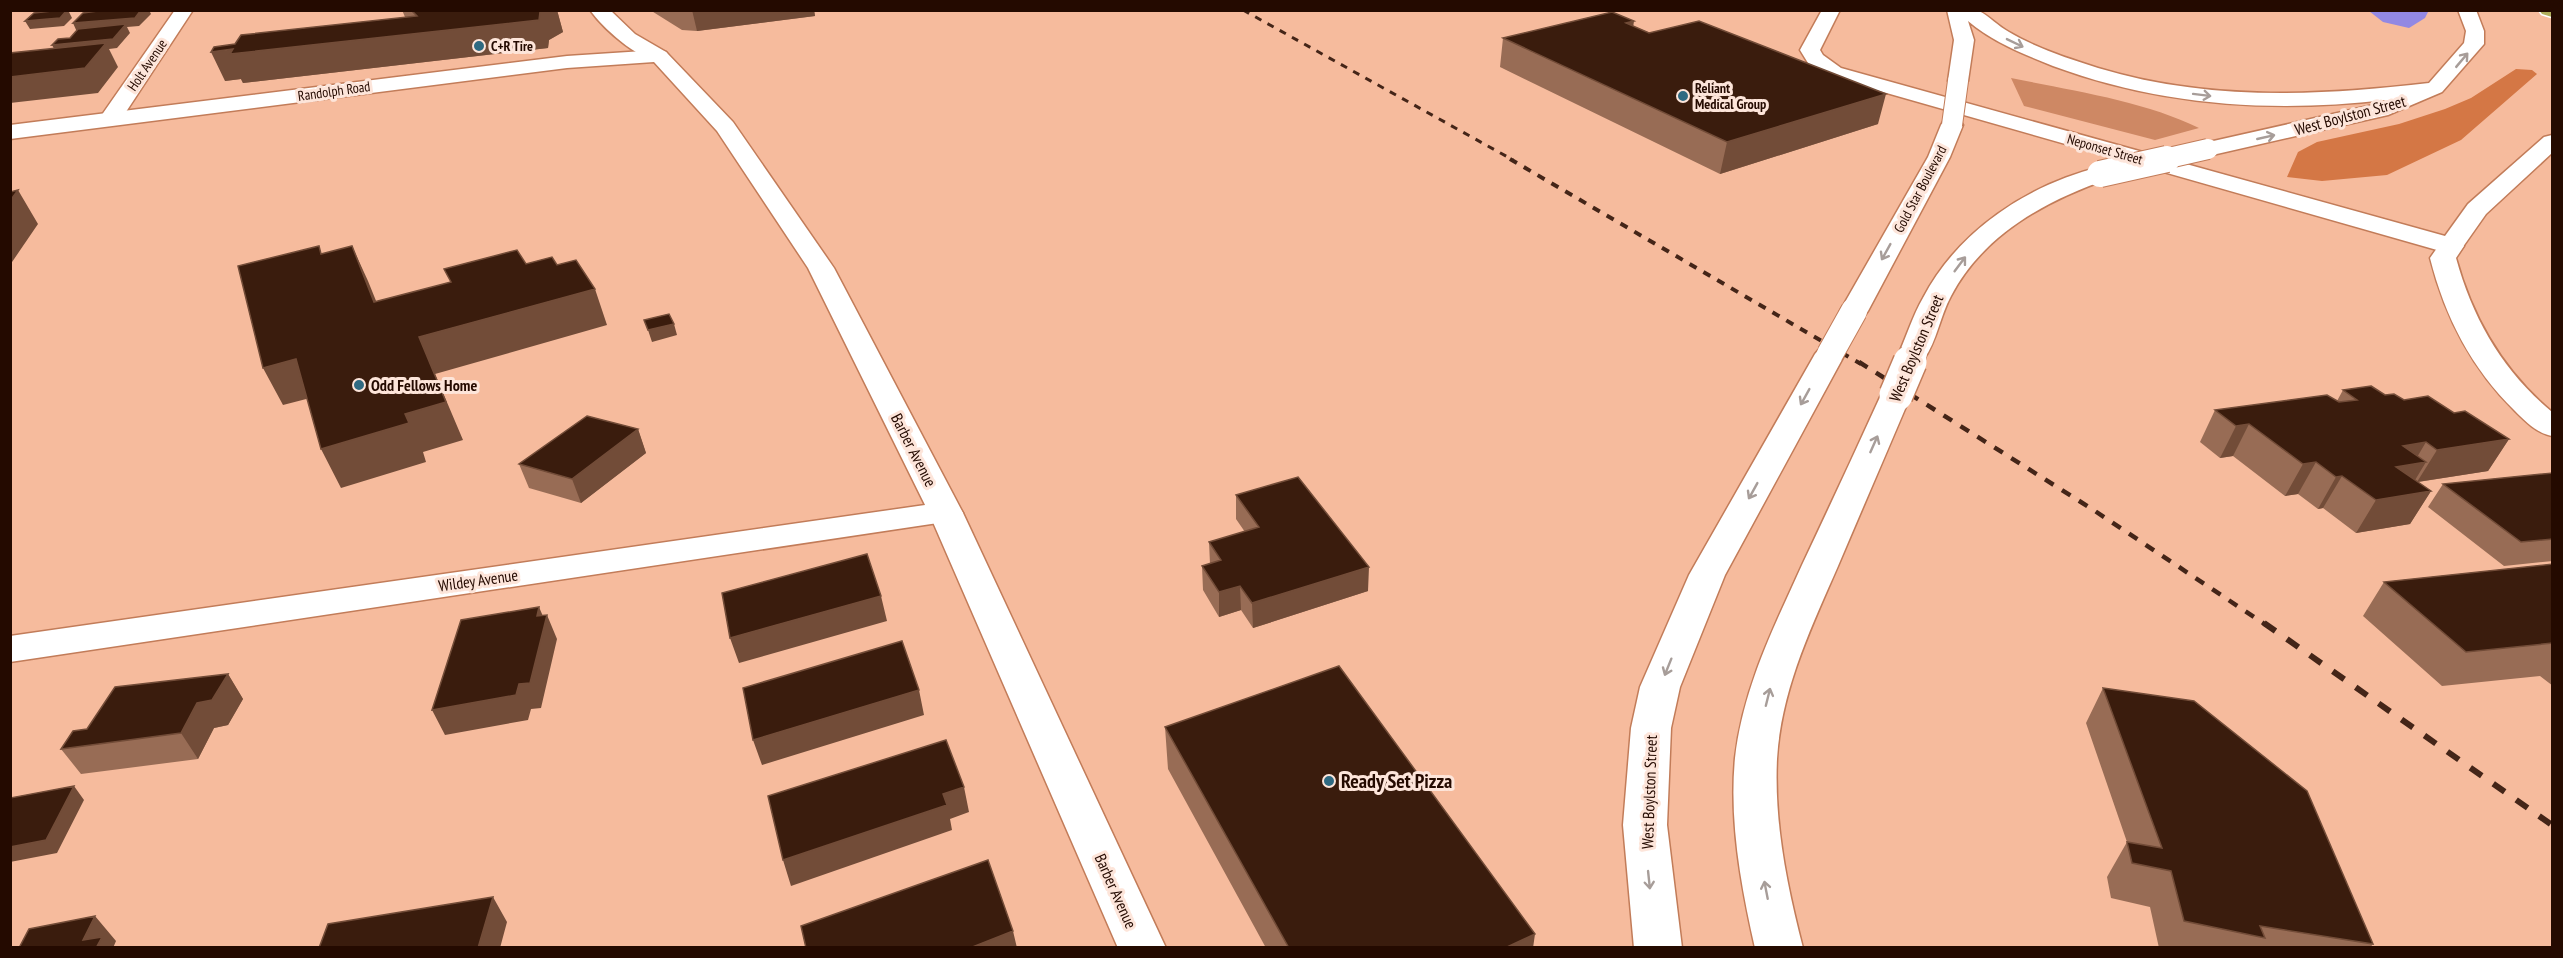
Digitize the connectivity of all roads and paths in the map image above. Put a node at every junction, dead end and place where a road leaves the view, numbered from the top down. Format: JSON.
{"nodes":[{"id":1,"x":184,"y":10,"type":"edge"},
{"id":2,"x":599,"y":10,"type":"edge"},
{"id":3,"x":1831,"y":10,"type":"edge"},
{"id":4,"x":1956,"y":10,"type":"edge"},
{"id":5,"x":1967,"y":10,"type":"edge"},
{"id":6,"x":2467,"y":10,"type":"edge"},
{"id":7,"x":2548,"y":10,"type":"edge"},
{"id":8,"x":2553,"y":12,"type":"edge"},
{"id":9,"x":519,"y":68,"type":"junction"},
{"id":10,"x":654,"y":68,"type":"junction"},
{"id":11,"x":615,"y":78,"type":"dead end"},
{"id":12,"x":2435,"y":88,"type":"junction"},
{"id":13,"x":110,"y":119,"type":"junction"},
{"id":14,"x":10,"y":132,"type":"edge"},
{"id":15,"x":2553,"y":142,"type":"edge"},
{"id":16,"x":2451,"y":246,"type":"junction"},
{"id":17,"x":1830,"y":354,"type":"joint"},
{"id":18,"x":2553,"y":427,"type":"edge"},
{"id":19,"x":946,"y":513,"type":"junction"},
{"id":20,"x":10,"y":649,"type":"edge"},
{"id":21,"x":1142,"y":948,"type":"edge"},
{"id":22,"x":1658,"y":948,"type":"edge"},
{"id":23,"x":1779,"y":948,"type":"edge"}],
"edges":[{"from":1,"to":13,"type":"main road","name":"Holt Avenue"},
{"from":2,"to":10,"type":"main road","name":"Barber Avenue"},
{"from":3,"to":16,"type":"main road","name":"Neponset Street"},
{"from":4,"to":17,"type":"main road","name":"Gold Star Boulevard","one_way":true,"bridge":true},
{"from":5,"to":12,"type":"main road","one_way":true},
{"from":12,"to":6,"type":"main road","name":"West Boylston Street","one_way":true},
{"from":7,"to":8,"type":"highway"},
{"from":9,"to":10,"type":"main road","name":"Randolph Road"},
{"from":9,"to":11,"type":"main road"},
{"from":9,"to":13,"type":"main road","name":"Randolph Road"},
{"from":10,"to":19,"type":"main road","name":"Barber Avenue"},
{"from":23,"to":12,"type":"main road","name":"West Boylston Street","one_way":true,"bridge":true},
{"from":13,"to":14,"type":"main road","name":"Randolph Road"},
{"from":15,"to":16,"type":"main road"},
{"from":16,"to":18,"type":"main road"},
{"from":17,"to":22,"type":"main road","name":"West Boylston Street","one_way":true},
{"from":19,"to":20,"type":"main road","name":"Wildey Avenue"},
{"from":19,"to":21,"type":"main road","name":"Barber Avenue"}]}
